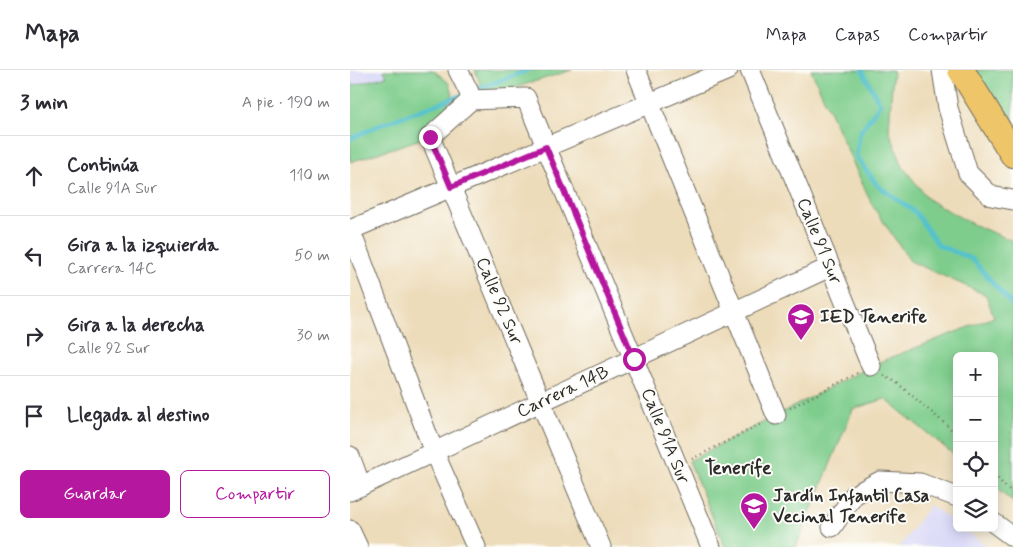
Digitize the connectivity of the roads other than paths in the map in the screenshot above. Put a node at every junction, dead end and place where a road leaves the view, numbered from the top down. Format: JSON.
{"nodes":[{"id":1,"x":636,"y":70,"type":"edge"},
{"id":2,"x":728,"y":70,"type":"edge"},
{"id":3,"x":750,"y":70,"type":"edge"},
{"id":4,"x":942,"y":70,"type":"edge"},
{"id":5,"x":961,"y":70,"type":"edge"},
{"id":6,"x":458,"y":71,"type":"edge"},
{"id":7,"x":470,"y":96,"type":"junction"},
{"id":8,"x":649,"y":104,"type":"junction"},
{"id":9,"x":546,"y":147,"type":"junction"},
{"id":10,"x":1013,"y":154,"type":"edge"},
{"id":11,"x":451,"y":187,"type":"junction"},
{"id":12,"x":1013,"y":200,"type":"edge"},
{"id":13,"x":350,"y":230,"type":"edge"},
{"id":14,"x":830,"y":267,"type":"junction"},
{"id":15,"x":734,"y":312,"type":"junction"},
{"id":16,"x":634,"y":359,"type":"junction"},
{"id":17,"x":871,"y":366,"type":"road end"},
{"id":18,"x":541,"y":402,"type":"junction"},
{"id":19,"x":776,"y":416,"type":"dead end"},
{"id":20,"x":434,"y":452,"type":"junction"},
{"id":21,"x":350,"y":456,"type":"edge"},
{"id":22,"x":355,"y":489,"type":"edge"},
{"id":23,"x":953,"y":495,"type":"edge"},
{"id":24,"x":998,"y":526,"type":"edge"},
{"id":25,"x":832,"y":527,"type":"dead end"},
{"id":26,"x":350,"y":530,"type":"edge"},
{"id":27,"x":1013,"y":536,"type":"edge"},
{"id":28,"x":358,"y":547,"type":"edge"},
{"id":29,"x":476,"y":547,"type":"edge"},
{"id":30,"x":601,"y":547,"type":"edge"},
{"id":31,"x":711,"y":547,"type":"edge"}],
"edges":[{"from":1,"to":8,"type":"street"},
{"from":2,"to":8,"type":"street"},
{"from":3,"to":14,"type":"street","name":"Calle 91 Sur"},
{"from":4,"to":12,"type":"street"},
{"from":5,"to":10,"type":"highway"},
{"from":6,"to":7,"type":"street"},
{"from":7,"to":9,"type":"street","name":"Calle 91A Sur"},
{"from":7,"to":11,"type":"street","name":"Calle 92 Sur"},
{"from":8,"to":9,"type":"street"},
{"from":8,"to":15,"type":"street"},
{"from":9,"to":11,"type":"street"},
{"from":9,"to":16,"type":"street","name":"Calle 91A Sur"},
{"from":11,"to":13,"type":"street"},
{"from":11,"to":18,"type":"street","name":"Calle 92 Sur"},
{"from":13,"to":20,"type":"street"},
{"from":14,"to":15,"type":"street","name":"Carrera 14B"},
{"from":14,"to":17,"type":"street","name":"Calle 91 Sur"},
{"from":15,"to":16,"type":"street","name":"Carrera 14B"},
{"from":15,"to":19,"type":"street"},
{"from":16,"to":18,"type":"street","name":"Carrera 14B"},
{"from":16,"to":31,"type":"street","name":"Calle 91A Sur"},
{"from":18,"to":20,"type":"street","name":"Carrera 14B"},
{"from":18,"to":30,"type":"street","name":"Calle 92 Sur"},
{"from":20,"to":22,"type":"street","name":"Carrera 14B"},
{"from":20,"to":29,"type":"street"},
{"from":21,"to":22,"type":"street"},
{"from":23,"to":25,"type":"street"},
{"from":24,"to":27,"type":"street"},
{"from":26,"to":28,"type":"street"}]}
